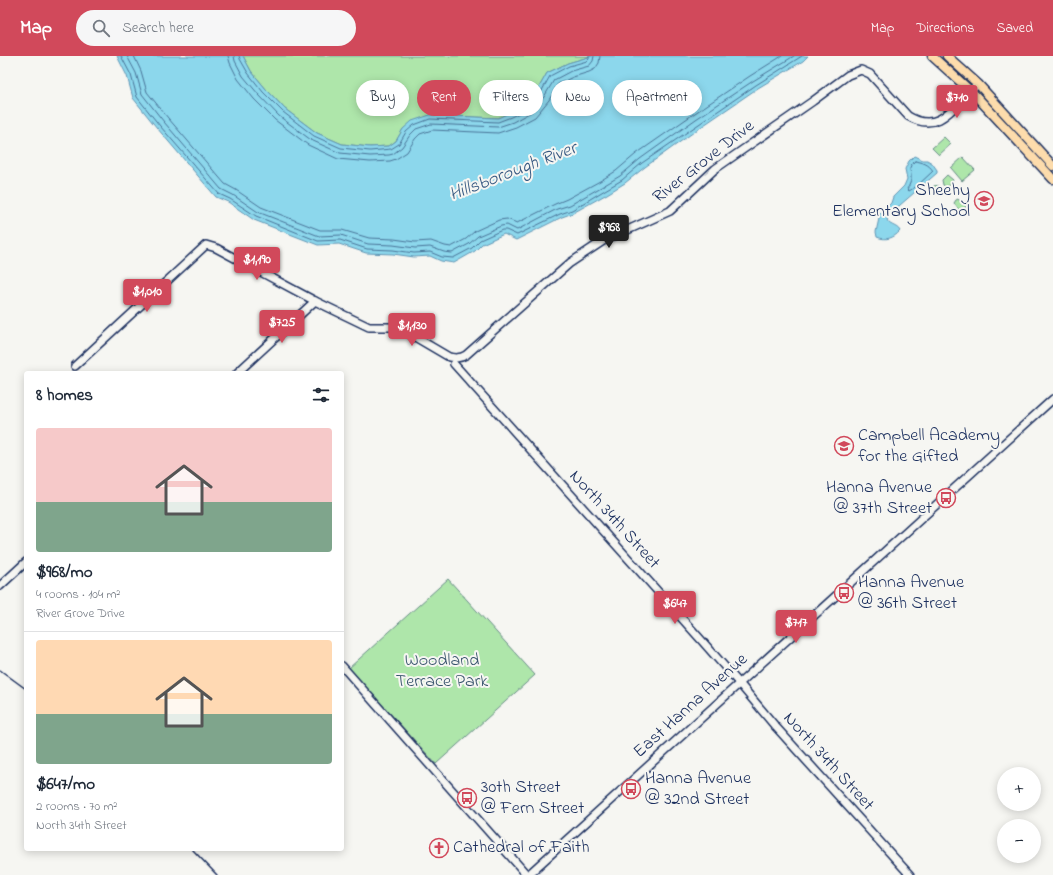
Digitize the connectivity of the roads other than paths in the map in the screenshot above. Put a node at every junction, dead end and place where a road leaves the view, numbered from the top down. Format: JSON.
{"nodes":[{"id":1,"x":932,"y":56,"type":"edge"},
{"id":2,"x":947,"y":56,"type":"edge"},
{"id":3,"x":978,"y":84,"type":"junction"},
{"id":4,"x":970,"y":91,"type":"junction"},
{"id":5,"x":1053,"y":166,"type":"edge"},
{"id":6,"x":1053,"y":179,"type":"edge"},
{"id":7,"x":315,"y":301,"type":"junction"},
{"id":8,"x":454,"y":364,"type":"dead end"},
{"id":9,"x":75,"y":366,"type":"dead end"},
{"id":10,"x":239,"y":371,"type":"edge"},
{"id":11,"x":1053,"y":399,"type":"edge"},
{"id":12,"x":24,"y":564,"type":"edge"},
{"id":13,"x":0,"y":586,"type":"edge"},
{"id":14,"x":344,"y":668,"type":"edge"},
{"id":15,"x":739,"y":683,"type":"junction"},
{"id":16,"x":527,"y":875,"type":"edge"},
{"id":17,"x":910,"y":875,"type":"edge"}],
"edges":[{"from":1,"to":4,"type":"main road"},
{"from":2,"to":3,"type":"main road"},
{"from":3,"to":4,"type":"street","name":"River Grove Drive"},
{"from":3,"to":5,"type":"main road"},
{"from":4,"to":6,"type":"main road"},
{"from":4,"to":7,"type":"street","name":"River Grove Drive"},
{"from":7,"to":9,"type":"street","name":"River Grove Drive"},
{"from":7,"to":10,"type":"street"},
{"from":8,"to":15,"type":"street","name":"North 34th Street"},
{"from":11,"to":15,"type":"street","name":"East Hanna Avenue"},
{"from":12,"to":13,"type":"street"},
{"from":14,"to":16,"type":"street"},
{"from":15,"to":16,"type":"street","name":"East Hanna Avenue"},
{"from":15,"to":17,"type":"street","name":"North 34th Street"}]}
